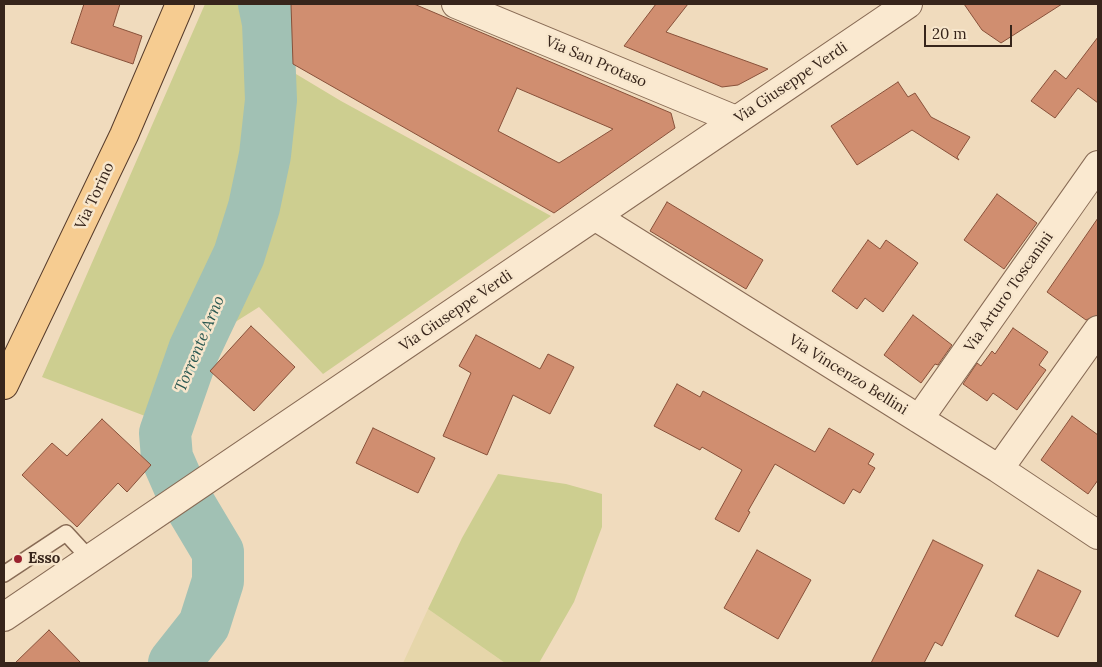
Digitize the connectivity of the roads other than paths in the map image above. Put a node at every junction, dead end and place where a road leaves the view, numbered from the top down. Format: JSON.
{"nodes":[{"id":1,"x":180,"y":4,"type":"edge"},
{"id":2,"x":456,"y":4,"type":"edge"},
{"id":3,"x":908,"y":4,"type":"edge"},
{"id":4,"x":736,"y":120,"type":"junction"},
{"id":5,"x":1098,"y":165,"type":"edge"},
{"id":6,"x":596,"y":217,"type":"junction"},
{"id":7,"x":1098,"y":330,"type":"edge"},
{"id":8,"x":7,"y":374,"type":"edge"},
{"id":9,"x":919,"y":419,"type":"junction"},
{"id":10,"x":999,"y":469,"type":"junction"},
{"id":11,"x":1098,"y":535,"type":"edge"},
{"id":12,"x":90,"y":558,"type":"junction"},
{"id":13,"x":4,"y":574,"type":"edge"},
{"id":14,"x":4,"y":617,"type":"edge"}],
"edges":[{"from":1,"to":8,"type":"main road","name":"Via Torino"},
{"from":2,"to":4,"type":"street","name":"Via San Protaso"},
{"from":3,"to":4,"type":"street","name":"Via Giuseppe Verdi"},
{"from":4,"to":6,"type":"street","name":"Via Giuseppe Verdi"},
{"from":5,"to":9,"type":"street","name":"Via Arturo Toscanini"},
{"from":6,"to":9,"type":"street","name":"Via Vincenzo Bellini"},
{"from":6,"to":12,"type":"street","name":"Via Giuseppe Verdi"},
{"from":7,"to":10,"type":"street"},
{"from":9,"to":10,"type":"street","name":"Via Vincenzo Bellini"},
{"from":10,"to":11,"type":"street","name":"Via Vincenzo Bellini"},
{"from":12,"to":13,"type":"lane"},
{"from":12,"to":14,"type":"street","name":"Via Giuseppe Verdi"}]}
